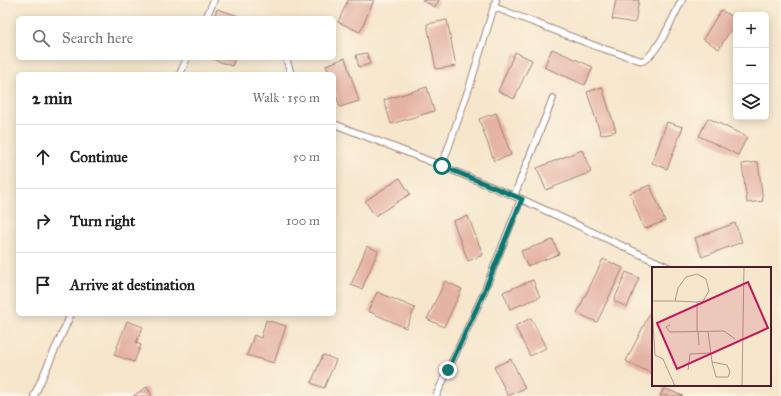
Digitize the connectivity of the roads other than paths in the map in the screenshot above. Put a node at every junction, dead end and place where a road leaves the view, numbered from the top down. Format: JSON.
{"nodes":[{"id":1,"x":214,"y":0,"type":"edge"},
{"id":2,"x":496,"y":0,"type":"edge"},
{"id":3,"x":682,"y":0,"type":"edge"},
{"id":4,"x":494,"y":7,"type":"junction"},
{"id":5,"x":207,"y":16,"type":"edge"},
{"id":6,"x":186,"y":60,"type":"edge"},
{"id":7,"x":286,"y":60,"type":"edge"},
{"id":8,"x":181,"y":72,"type":"edge"},
{"id":9,"x":290,"y":72,"type":"edge"},
{"id":10,"x":553,"y":98,"type":"dead end"},
{"id":11,"x":336,"y":125,"type":"edge"},
{"id":12,"x":442,"y":166,"type":"junction"},
{"id":13,"x":514,"y":196,"type":"junction"},
{"id":14,"x":522,"y":199,"type":"junction"},
{"id":15,"x":668,"y":267,"type":"edge"},
{"id":16,"x":70,"y":316,"type":"edge"},
{"id":17,"x":34,"y":396,"type":"edge"},
{"id":18,"x":436,"y":396,"type":"edge"}],
"edges":[{"from":1,"to":5,"type":"lane"},
{"from":2,"to":4,"type":"lane"},
{"from":3,"to":4,"type":"lane"},
{"from":4,"to":12,"type":"lane"},
{"from":6,"to":8,"type":"lane"},
{"from":7,"to":9,"type":"lane"},
{"from":10,"to":13,"type":"lane"},
{"from":11,"to":12,"type":"lane"},
{"from":12,"to":13,"type":"lane"},
{"from":13,"to":14,"type":"lane"},
{"from":14,"to":15,"type":"lane"},
{"from":14,"to":18,"type":"lane"},
{"from":16,"to":17,"type":"lane"}]}
